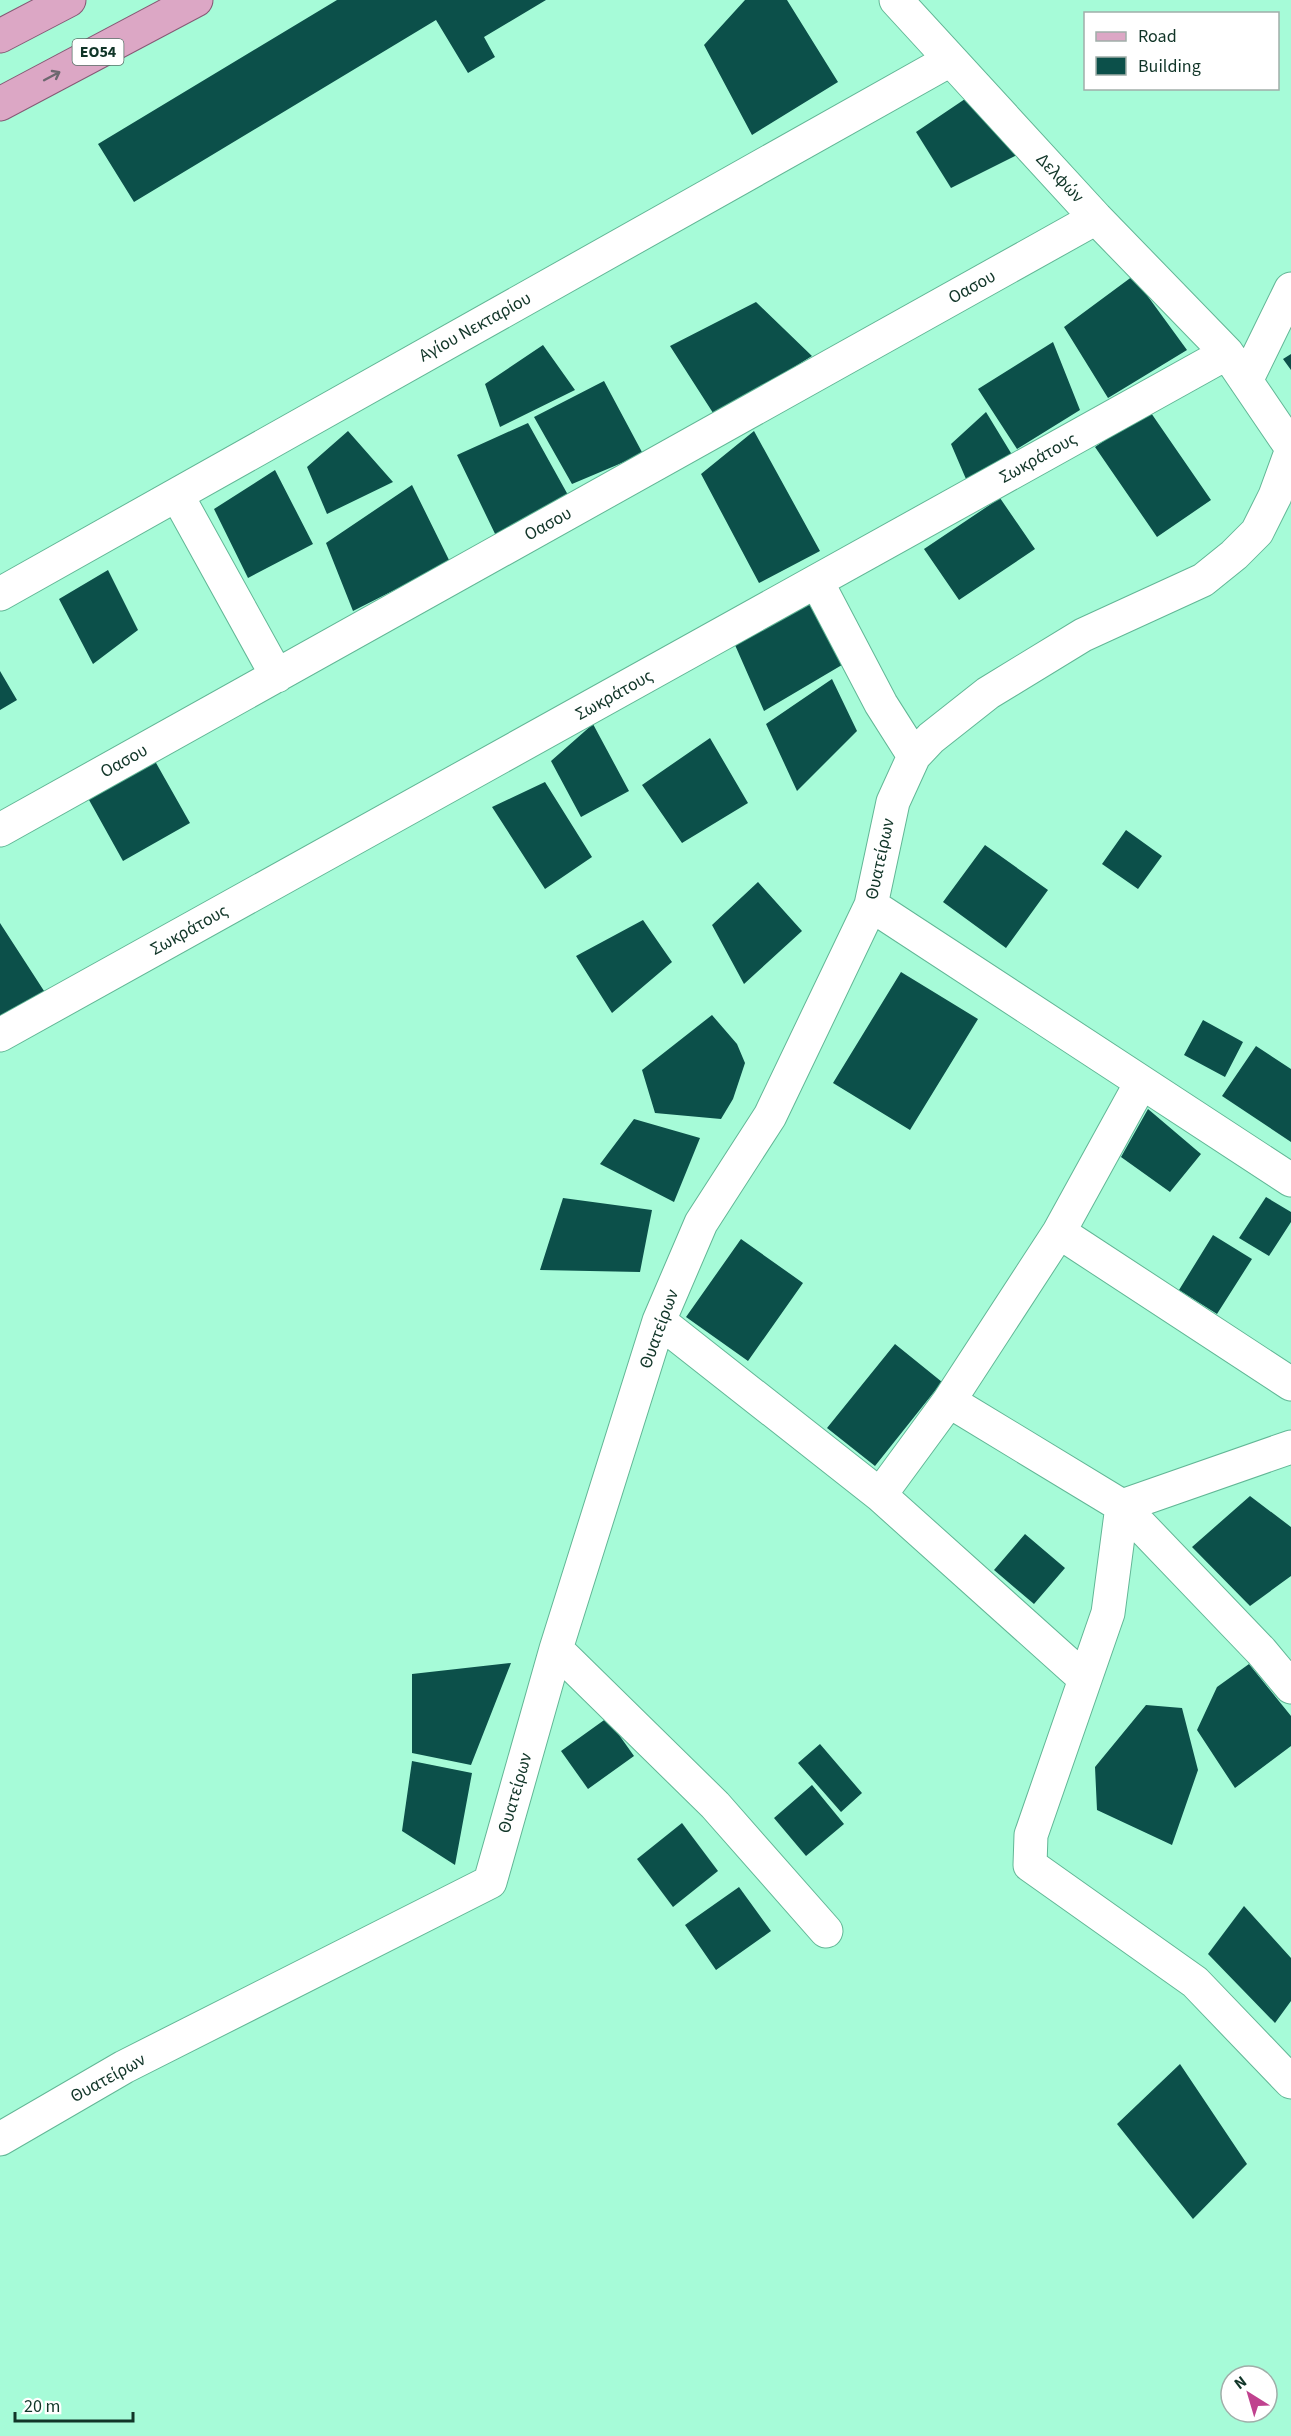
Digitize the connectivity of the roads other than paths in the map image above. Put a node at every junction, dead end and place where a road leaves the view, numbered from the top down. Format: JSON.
{"nodes":[{"id":1,"x":69,"y":0,"type":"edge"},
{"id":2,"x":196,"y":0,"type":"edge"},
{"id":3,"x":896,"y":0,"type":"edge"},
{"id":4,"x":0,"y":36,"type":"edge"},
{"id":5,"x":950,"y":60,"type":"junction"},
{"id":6,"x":0,"y":104,"type":"edge"},
{"id":7,"x":1096,"y":218,"type":"junction"},
{"id":8,"x":1291,"y":289,"type":"edge"},
{"id":9,"x":1227,"y":353,"type":"junction"},
{"id":10,"x":1246,"y":381,"type":"junction"},
{"id":11,"x":1291,"y":450,"type":"edge"},
{"id":12,"x":177,"y":495,"type":"junction"},
{"id":13,"x":817,"y":582,"type":"junction"},
{"id":14,"x":0,"y":594,"type":"edge"},
{"id":15,"x":277,"y":676,"type":"junction"},
{"id":16,"x":914,"y":756,"type":"junction"},
{"id":17,"x":0,"y":830,"type":"edge"},
{"id":18,"x":871,"y":905,"type":"junction"},
{"id":19,"x":0,"y":1035,"type":"edge"},
{"id":20,"x":1141,"y":1083,"type":"junction"},
{"id":21,"x":1291,"y":1180,"type":"edge"},
{"id":22,"x":1059,"y":1232,"type":"junction"},
{"id":23,"x":659,"y":1321,"type":"junction"},
{"id":24,"x":1291,"y":1384,"type":"edge"},
{"id":25,"x":949,"y":1401,"type":"junction"},
{"id":26,"x":1291,"y":1447,"type":"edge"},
{"id":27,"x":880,"y":1495,"type":"junction"},
{"id":28,"x":1122,"y":1506,"type":"junction"},
{"id":29,"x":556,"y":1649,"type":"junction"},
{"id":30,"x":1085,"y":1679,"type":"junction"},
{"id":31,"x":1291,"y":1687,"type":"edge"},
{"id":32,"x":826,"y":1931,"type":"dead end"},
{"id":33,"x":1290,"y":2076,"type":"edge"},
{"id":34,"x":0,"y":2139,"type":"edge"}],
"edges":[{"from":1,"to":4,"type":"main road"},
{"from":6,"to":2,"type":"main road","number":"ΕΟ54","one_way":true},
{"from":3,"to":5,"type":"street","name":"Δελφών"},
{"from":5,"to":7,"type":"street","name":"Δελφών"},
{"from":5,"to":12,"type":"street","name":"Αγίου Νεκταρίου"},
{"from":7,"to":9,"type":"street","name":"Δελφών"},
{"from":7,"to":15,"type":"street","name":"Οασου"},
{"from":8,"to":10,"type":"street"},
{"from":9,"to":10,"type":"street","name":"Δελφών"},
{"from":9,"to":13,"type":"street","name":"Σωκράτους"},
{"from":10,"to":11,"type":"street","name":"Δελφών"},
{"from":11,"to":16,"type":"street","name":"Θυατείρων"},
{"from":12,"to":14,"type":"street","name":"Αγίου Νεκταρίου"},
{"from":12,"to":15,"type":"street"},
{"from":13,"to":16,"type":"street"},
{"from":13,"to":19,"type":"street","name":"Σωκράτους"},
{"from":15,"to":17,"type":"street","name":"Οασου"},
{"from":16,"to":18,"type":"street","name":"Θυατείρων"},
{"from":18,"to":20,"type":"street"},
{"from":18,"to":23,"type":"street","name":"Θυατείρων"},
{"from":20,"to":21,"type":"street"},
{"from":20,"to":22,"type":"street"},
{"from":22,"to":24,"type":"street"},
{"from":22,"to":25,"type":"street"},
{"from":23,"to":27,"type":"street"},
{"from":23,"to":29,"type":"street","name":"Θυατείρων"},
{"from":25,"to":27,"type":"street"},
{"from":25,"to":28,"type":"street"},
{"from":26,"to":28,"type":"street"},
{"from":27,"to":30,"type":"street"},
{"from":28,"to":30,"type":"street"},
{"from":28,"to":31,"type":"street"},
{"from":29,"to":32,"type":"street"},
{"from":29,"to":34,"type":"street","name":"Θυατείρων"},
{"from":30,"to":33,"type":"street"}]}
